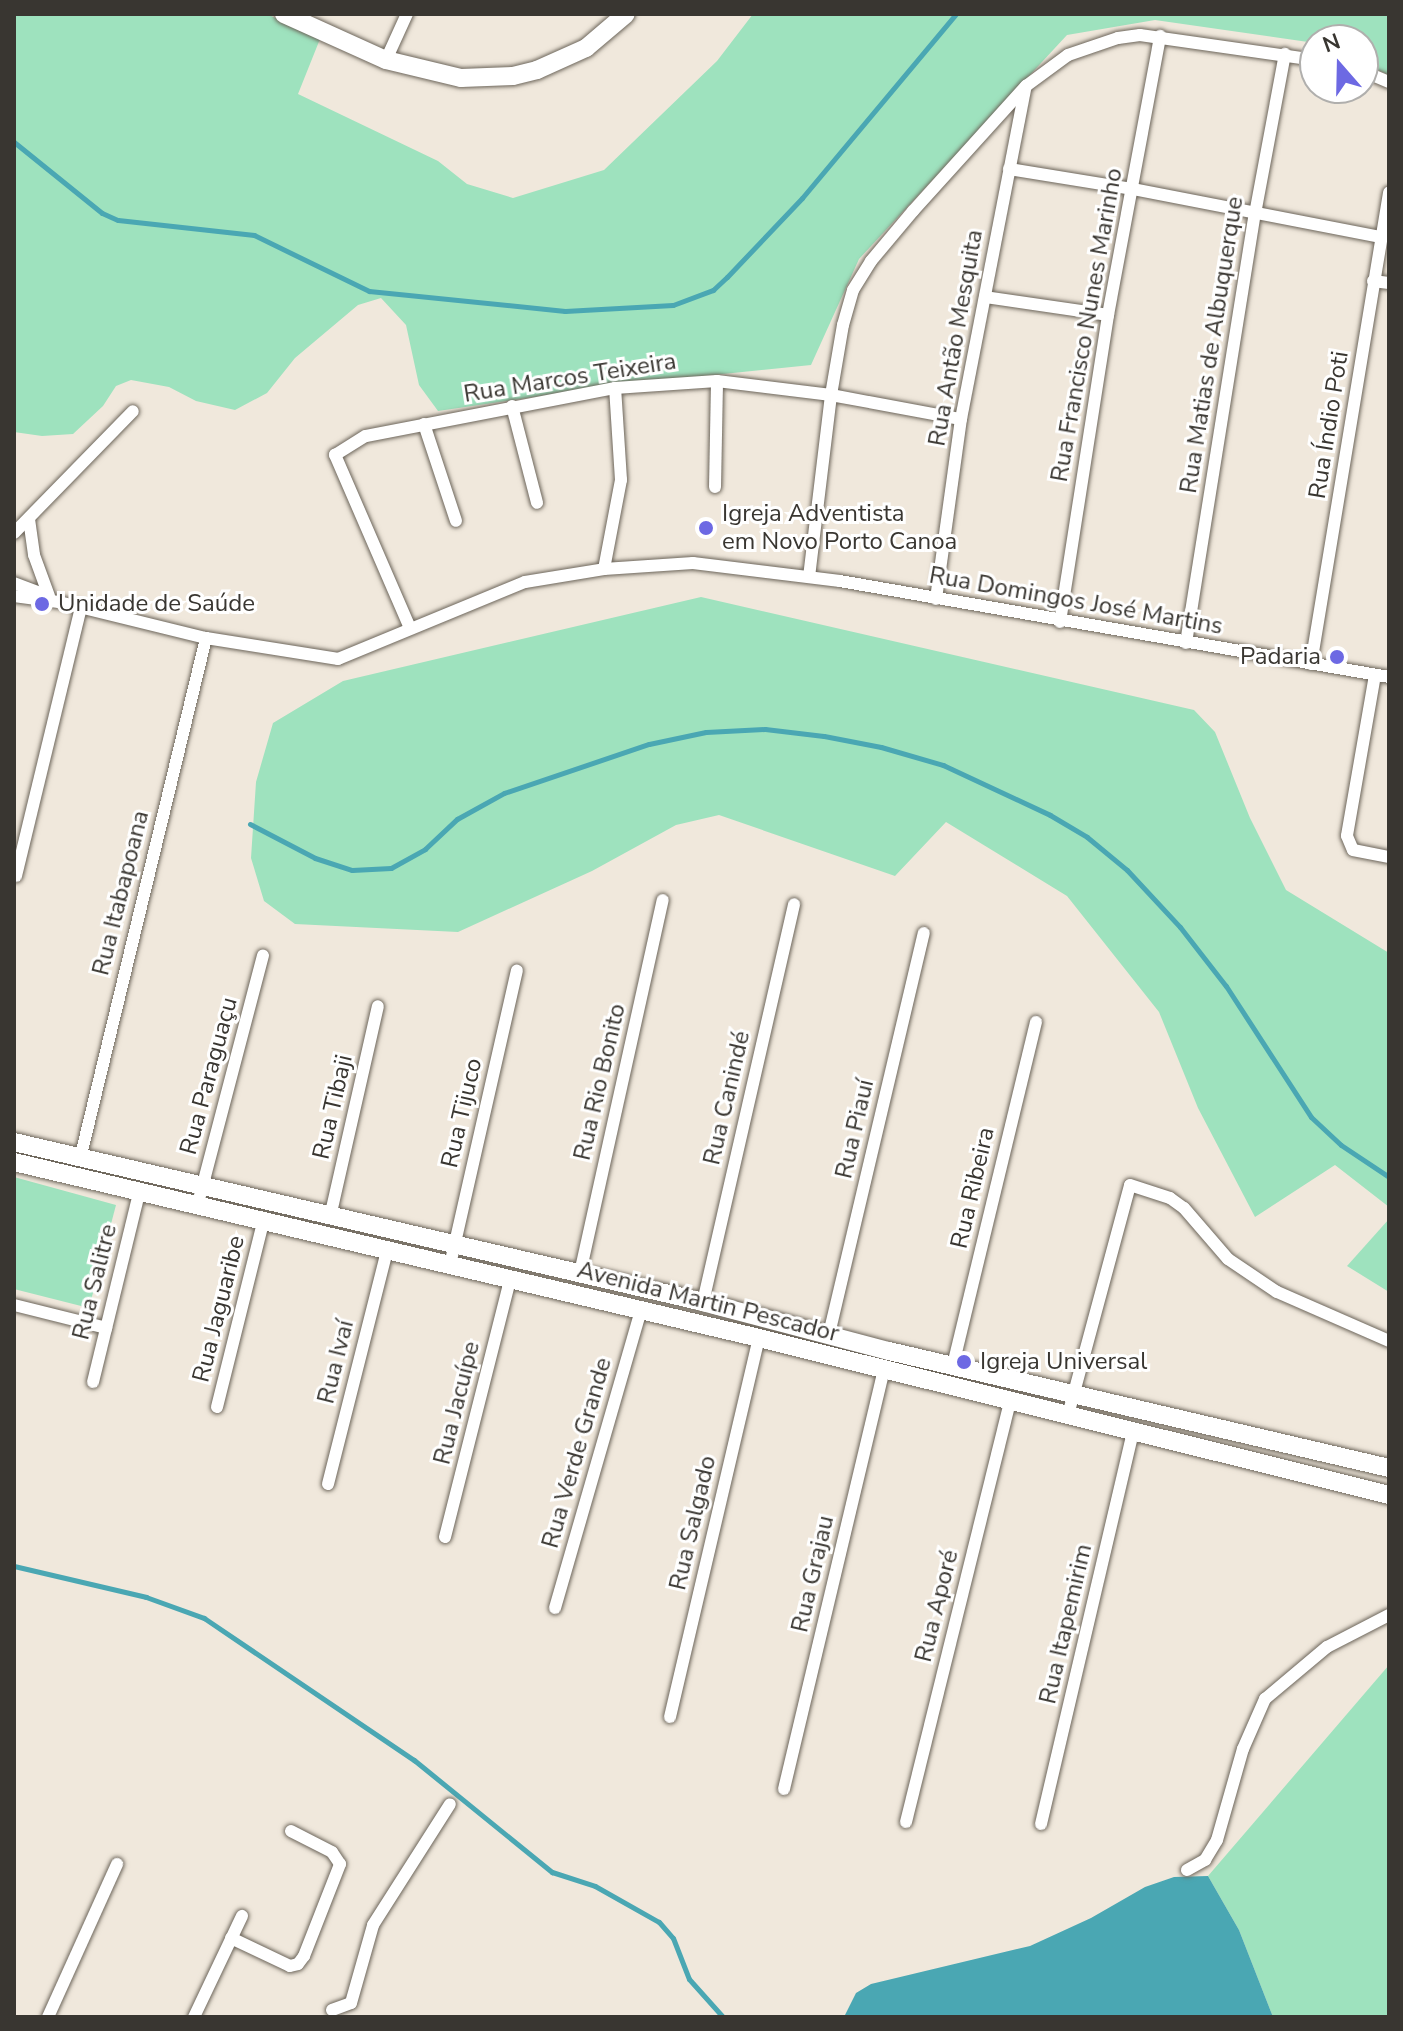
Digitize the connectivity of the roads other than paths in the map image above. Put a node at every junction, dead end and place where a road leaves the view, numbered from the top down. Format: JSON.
{"nodes":[{"id":1,"x":284,"y":14,"type":"edge"},
{"id":2,"x":407,"y":14,"type":"edge"},
{"id":3,"x":626,"y":14,"type":"edge"},
{"id":4,"x":1160,"y":36,"type":"junction"},
{"id":5,"x":1285,"y":54,"type":"junction"},
{"id":6,"x":1299,"y":57,"type":"edge"},
{"id":7,"x":386,"y":60,"type":"junction"},
{"id":8,"x":1026,"y":86,"type":"junction"},
{"id":9,"x":1009,"y":169,"type":"junction"},
{"id":10,"x":1133,"y":189,"type":"junction"},
{"id":11,"x":1389,"y":192,"type":"edge"},
{"id":12,"x":1255,"y":214,"type":"junction"},
{"id":13,"x":1380,"y":237,"type":"junction"},
{"id":14,"x":1373,"y":281,"type":"junction"},
{"id":15,"x":1389,"y":283,"type":"edge"},
{"id":16,"x":985,"y":297,"type":"junction"},
{"id":17,"x":1108,"y":315,"type":"junction"},
{"id":18,"x":717,"y":381,"type":"junction"},
{"id":19,"x":615,"y":388,"type":"junction"},
{"id":20,"x":831,"y":395,"type":"junction"},
{"id":21,"x":512,"y":406,"type":"junction"},
{"id":22,"x":133,"y":411,"type":"dead end"},
{"id":23,"x":961,"y":419,"type":"junction"},
{"id":24,"x":424,"y":424,"type":"junction"},
{"id":25,"x":715,"y":487,"type":"dead end"},
{"id":26,"x":537,"y":503,"type":"dead end"},
{"id":27,"x":29,"y":519,"type":"junction"},
{"id":28,"x":456,"y":521,"type":"dead end"},
{"id":29,"x":14,"y":533,"type":"edge"},
{"id":30,"x":604,"y":569,"type":"junction"},
{"id":31,"x":809,"y":577,"type":"junction"},
{"id":32,"x":14,"y":583,"type":"edge"},
{"id":33,"x":14,"y":596,"type":"edge"},
{"id":34,"x":54,"y":599,"type":"junction"},
{"id":35,"x":936,"y":599,"type":"junction"},
{"id":36,"x":81,"y":608,"type":"junction"},
{"id":37,"x":1060,"y":622,"type":"junction"},
{"id":38,"x":410,"y":628,"type":"junction"},
{"id":39,"x":206,"y":638,"type":"junction"},
{"id":40,"x":1186,"y":643,"type":"junction"},
{"id":41,"x":1311,"y":664,"type":"junction"},
{"id":42,"x":1375,"y":675,"type":"junction"},
{"id":43,"x":1389,"y":677,"type":"edge"},
{"id":44,"x":1389,"y":857,"type":"edge"},
{"id":45,"x":16,"y":876,"type":"edge"},
{"id":46,"x":663,"y":900,"type":"dead end"},
{"id":47,"x":794,"y":904,"type":"dead end"},
{"id":48,"x":924,"y":933,"type":"dead end"},
{"id":49,"x":263,"y":956,"type":"dead end"},
{"id":50,"x":517,"y":971,"type":"dead end"},
{"id":51,"x":378,"y":1006,"type":"dead end"},
{"id":52,"x":1036,"y":1022,"type":"dead end"},
{"id":53,"x":14,"y":1142,"type":"edge"},
{"id":54,"x":80,"y":1159,"type":"junction"},
{"id":55,"x":14,"y":1162,"type":"edge"},
{"id":56,"x":203,"y":1187,"type":"junction"},
{"id":57,"x":139,"y":1193,"type":"junction"},
{"id":58,"x":197,"y":1207,"type":"junction"},
{"id":59,"x":330,"y":1217,"type":"junction"},
{"id":60,"x":263,"y":1222,"type":"junction"},
{"id":61,"x":455,"y":1244,"type":"junction"},
{"id":62,"x":387,"y":1250,"type":"junction"},
{"id":63,"x":450,"y":1265,"type":"junction"},
{"id":64,"x":580,"y":1273,"type":"junction"},
{"id":65,"x":510,"y":1280,"type":"junction"},
{"id":66,"x":703,"y":1302,"type":"junction"},
{"id":67,"x":14,"y":1305,"type":"edge"},
{"id":68,"x":647,"y":1312,"type":"junction"},
{"id":69,"x":757,"y":1316,"type":"junction"},
{"id":70,"x":705,"y":1326,"type":"junction"},
{"id":71,"x":106,"y":1328,"type":"junction"},
{"id":72,"x":829,"y":1334,"type":"junction"},
{"id":73,"x":759,"y":1338,"type":"junction"},
{"id":74,"x":1389,"y":1341,"type":"edge"},
{"id":75,"x":953,"y":1365,"type":"junction"},
{"id":76,"x":884,"y":1370,"type":"junction"},
{"id":77,"x":93,"y":1382,"type":"dead end"},
{"id":78,"x":1074,"y":1394,"type":"junction"},
{"id":79,"x":1010,"y":1402,"type":"junction"},
{"id":80,"x":217,"y":1407,"type":"dead end"},
{"id":81,"x":1068,"y":1415,"type":"junction"},
{"id":82,"x":1133,"y":1433,"type":"junction"},
{"id":83,"x":1389,"y":1468,"type":"edge"},
{"id":84,"x":328,"y":1484,"type":"dead end"},
{"id":85,"x":1389,"y":1495,"type":"edge"},
{"id":86,"x":445,"y":1537,"type":"dead end"},
{"id":87,"x":555,"y":1608,"type":"dead end"},
{"id":88,"x":1389,"y":1615,"type":"edge"},
{"id":89,"x":670,"y":1717,"type":"dead end"},
{"id":90,"x":784,"y":1789,"type":"dead end"},
{"id":91,"x":450,"y":1804,"type":"dead end"},
{"id":92,"x":906,"y":1822,"type":"dead end"},
{"id":93,"x":1041,"y":1824,"type":"dead end"},
{"id":94,"x":291,"y":1831,"type":"dead end"},
{"id":95,"x":117,"y":1864,"type":"dead end"},
{"id":96,"x":1187,"y":1870,"type":"dead end"},
{"id":97,"x":242,"y":1916,"type":"dead end"},
{"id":98,"x":231,"y":1938,"type":"junction"},
{"id":99,"x":338,"y":1996,"type":"dead end"},
{"id":100,"x":330,"y":2013,"type":"edge"},
{"id":101,"x":48,"y":2017,"type":"edge"},
{"id":102,"x":194,"y":2017,"type":"edge"}],
"edges":[{"from":1,"to":7,"type":"street"},
{"from":2,"to":7,"type":"street"},
{"from":3,"to":7,"type":"street"},
{"from":4,"to":5,"type":"street"},
{"from":4,"to":8,"type":"street"},
{"from":4,"to":10,"type":"street","name":"Rua Francisco Nunes Marinho"},
{"from":5,"to":6,"type":"street"},
{"from":5,"to":12,"type":"street","name":"Rua Matias de Albuquerque"},
{"from":8,"to":9,"type":"street","name":"Rua Antão Mesquita"},
{"from":8,"to":20,"type":"street"},
{"from":9,"to":10,"type":"street"},
{"from":9,"to":16,"type":"street","name":"Rua Antão Mesquita"},
{"from":10,"to":12,"type":"street"},
{"from":10,"to":17,"type":"street","name":"Rua Francisco Nunes Marinho"},
{"from":11,"to":13,"type":"street","name":"Rua Índio Poti"},
{"from":12,"to":13,"type":"street"},
{"from":12,"to":40,"type":"street","name":"Rua Matias de Albuquerque"},
{"from":13,"to":14,"type":"street","name":"Rua Índio Poti"},
{"from":14,"to":15,"type":"street"},
{"from":14,"to":41,"type":"street","name":"Rua Índio Poti"},
{"from":16,"to":17,"type":"street"},
{"from":16,"to":23,"type":"street","name":"Rua Antão Mesquita"},
{"from":17,"to":37,"type":"street","name":"Rua Francisco Nunes Marinho"},
{"from":18,"to":19,"type":"street","name":"Rua Marcos Teixeira"},
{"from":18,"to":20,"type":"street","name":"Rua Marcos Teixeira"},
{"from":18,"to":25,"type":"street"},
{"from":19,"to":21,"type":"street","name":"Rua Marcos Teixeira"},
{"from":19,"to":30,"type":"street"},
{"from":20,"to":23,"type":"street","name":"Rua Marcos Teixeira"},
{"from":20,"to":31,"type":"street"},
{"from":21,"to":24,"type":"street","name":"Rua Marcos Teixeira"},
{"from":21,"to":26,"type":"street"},
{"from":22,"to":27,"type":"street"},
{"from":23,"to":35,"type":"street","name":"Rua Antão Mesquita"},
{"from":24,"to":28,"type":"street"},
{"from":24,"to":38,"type":"street","name":"Rua Marcos Teixeira"},
{"from":27,"to":29,"type":"street"},
{"from":27,"to":34,"type":"street"},
{"from":30,"to":31,"type":"street","name":"Rua Domingos José Martins"},
{"from":30,"to":38,"type":"street","name":"Rua Domingos José Martins"},
{"from":31,"to":35,"type":"street","name":"Rua Domingos José Martins"},
{"from":32,"to":34,"type":"street","name":"Rua Domingos José Martins"},
{"from":33,"to":34,"type":"street","name":"Rua Domingos José Martins"},
{"from":34,"to":36,"type":"street","name":"Rua Domingos José Martins"},
{"from":35,"to":37,"type":"street","name":"Rua Domingos José Martins"},
{"from":36,"to":39,"type":"street","name":"Rua Domingos José Martins"},
{"from":36,"to":45,"type":"street"},
{"from":37,"to":40,"type":"street","name":"Rua Domingos José Martins"},
{"from":38,"to":39,"type":"street","name":"Rua Domingos José Martins"},
{"from":39,"to":54,"type":"street","name":"Rua Itabapoana"},
{"from":40,"to":41,"type":"street","name":"Rua Domingos José Martins"},
{"from":41,"to":42,"type":"street","name":"Rua Domingos José Martins"},
{"from":42,"to":43,"type":"street","name":"Rua Domingos José Martins"},
{"from":42,"to":44,"type":"street"},
{"from":46,"to":64,"type":"street","name":"Rua Rio Bonito"},
{"from":47,"to":66,"type":"street","name":"Rua Canindé"},
{"from":48,"to":72,"type":"street","name":"Rua Piauí"},
{"from":49,"to":56,"type":"street","name":"Rua Paraguaçu"},
{"from":50,"to":61,"type":"street","name":"Rua Tijuco"},
{"from":51,"to":59,"type":"street","name":"Rua Tibaji"},
{"from":52,"to":75,"type":"street","name":"Rua Ribeira"},
{"from":53,"to":54,"type":"street","name":"Avenida Martin Pescador"},
{"from":54,"to":56,"type":"street","name":"Avenida Martin Pescador"},
{"from":55,"to":57,"type":"street","name":"Avenida Martin Pescador"},
{"from":56,"to":58,"type":"street","name":"Rua Paraguaçu"},
{"from":56,"to":59,"type":"street","name":"Avenida Martin Pescador"},
{"from":57,"to":58,"type":"street","name":"Avenida Martin Pescador"},
{"from":57,"to":71,"type":"street","name":"Rua Salitre"},
{"from":58,"to":60,"type":"street","name":"Avenida Martin Pescador"},
{"from":59,"to":61,"type":"street","name":"Avenida Martin Pescador"},
{"from":60,"to":62,"type":"street","name":"Avenida Martin Pescador"},
{"from":60,"to":80,"type":"street","name":"Rua Jaguaribe"},
{"from":61,"to":63,"type":"street","name":"Rua Tijuco"},
{"from":61,"to":64,"type":"street","name":"Avenida Martin Pescador"},
{"from":62,"to":63,"type":"street","name":"Avenida Martin Pescador"},
{"from":62,"to":84,"type":"street","name":"Rua Ivaí"},
{"from":63,"to":65,"type":"street","name":"Avenida Martin Pescador"},
{"from":64,"to":66,"type":"street","name":"Avenida Martin Pescador"},
{"from":65,"to":68,"type":"street","name":"Avenida Martin Pescador"},
{"from":65,"to":86,"type":"street","name":"Rua Jacuípe"},
{"from":66,"to":68,"type":"street"},
{"from":66,"to":69,"type":"street","name":"Avenida Martin Pescador"},
{"from":67,"to":71,"type":"street"},
{"from":68,"to":70,"type":"street","name":"Avenida Martin Pescador"},
{"from":68,"to":87,"type":"street","name":"Rua Verde Grande"},
{"from":69,"to":70,"type":"street"},
{"from":69,"to":72,"type":"street","name":"Avenida Martin Pescador"},
{"from":70,"to":73,"type":"street","name":"Avenida Martin Pescador"},
{"from":71,"to":77,"type":"street","name":"Rua Salitre"},
{"from":72,"to":75,"type":"street","name":"Avenida Martin Pescador"},
{"from":73,"to":76,"type":"street","name":"Avenida Martin Pescador"},
{"from":73,"to":89,"type":"street","name":"Rua Salgado"},
{"from":74,"to":78,"type":"street"},
{"from":75,"to":78,"type":"street","name":"Avenida Martin Pescador"},
{"from":76,"to":79,"type":"street","name":"Avenida Martin Pescador"},
{"from":76,"to":90,"type":"street","name":"Rua Grajau"},
{"from":78,"to":81,"type":"street"},
{"from":78,"to":83,"type":"street","name":"Avenida Martin Pescador"},
{"from":79,"to":81,"type":"street","name":"Avenida Martin Pescador"},
{"from":79,"to":92,"type":"street","name":"Rua Aporé"},
{"from":81,"to":82,"type":"street","name":"Avenida Martin Pescador"},
{"from":82,"to":85,"type":"street","name":"Avenida Martin Pescador"},
{"from":82,"to":93,"type":"street","name":"Rua Itapemirim"},
{"from":88,"to":96,"type":"street"},
{"from":91,"to":100,"type":"street"},
{"from":94,"to":98,"type":"street"},
{"from":95,"to":101,"type":"street"},
{"from":97,"to":98,"type":"street"},
{"from":98,"to":102,"type":"street"},
{"from":99,"to":100,"type":"street"}]}
